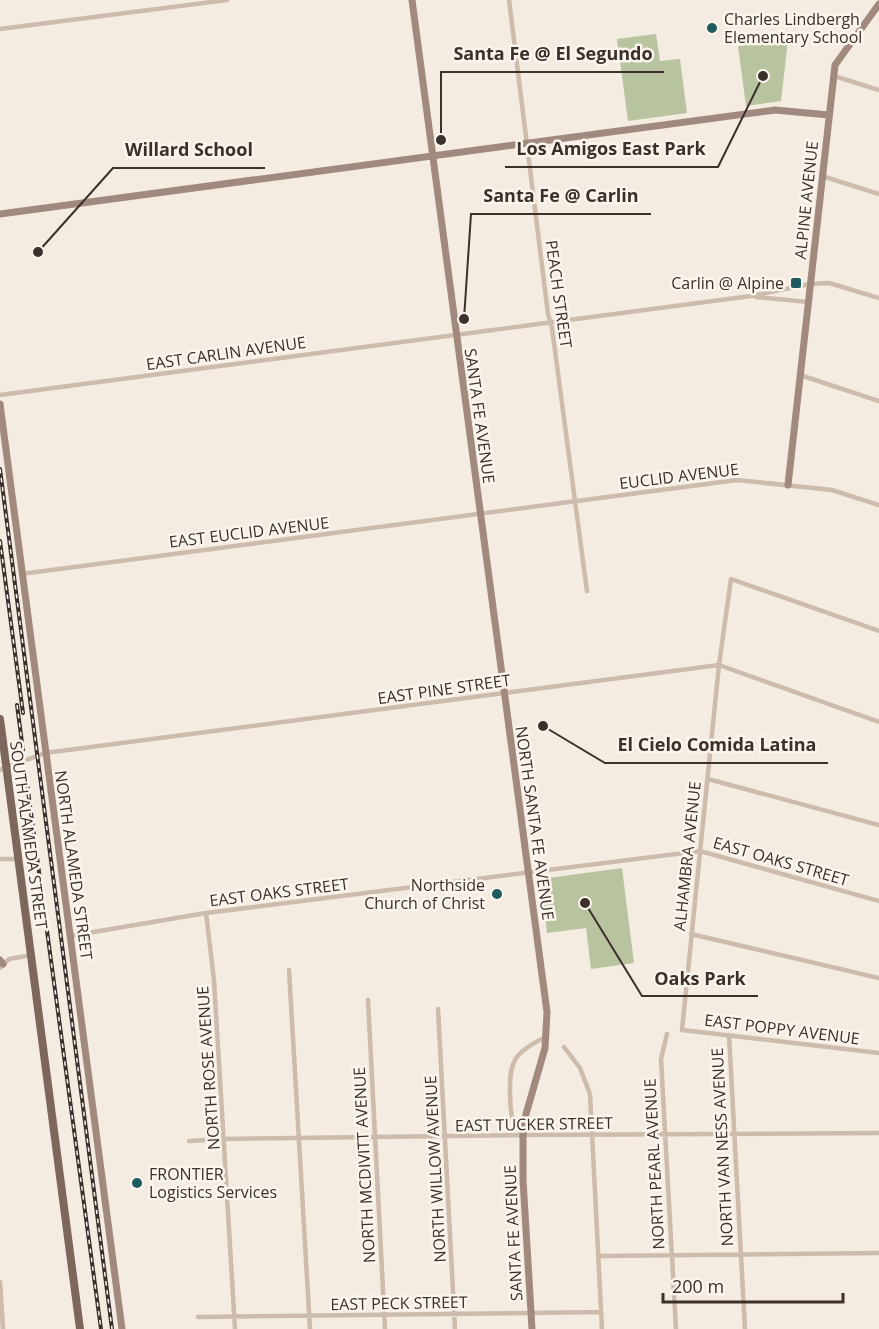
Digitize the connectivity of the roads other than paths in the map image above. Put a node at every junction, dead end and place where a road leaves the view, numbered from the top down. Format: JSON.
{"nodes":[{"id":1,"x":227,"y":0,"type":"edge"},
{"id":2,"x":412,"y":0,"type":"edge"},
{"id":3,"x":509,"y":0,"type":"edge"},
{"id":4,"x":879,"y":4,"type":"edge"},
{"id":5,"x":0,"y":29,"type":"edge"},
{"id":6,"x":834,"y":76,"type":"junction"},
{"id":7,"x":879,"y":90,"type":"edge"},
{"id":8,"x":829,"y":115,"type":"junction"},
{"id":9,"x":528,"y":142,"type":"junction"},
{"id":10,"x":433,"y":155,"type":"junction"},
{"id":11,"x":822,"y":176,"type":"junction"},
{"id":12,"x":879,"y":194,"type":"edge"},
{"id":13,"x":0,"y":214,"type":"edge"},
{"id":14,"x":810,"y":284,"type":"junction"},
{"id":15,"x":751,"y":296,"type":"junction"},
{"id":16,"x":879,"y":298,"type":"edge"},
{"id":17,"x":808,"y":302,"type":"junction"},
{"id":18,"x":551,"y":322,"type":"junction"},
{"id":19,"x":456,"y":334,"type":"junction"},
{"id":20,"x":800,"y":375,"type":"junction"},
{"id":21,"x":0,"y":395,"type":"edge"},
{"id":22,"x":879,"y":401,"type":"edge"},
{"id":23,"x":0,"y":404,"type":"edge"},
{"id":24,"x":788,"y":485,"type":"junction"},
{"id":25,"x":574,"y":501,"type":"junction"},
{"id":26,"x":879,"y":505,"type":"edge"},
{"id":27,"x":480,"y":514,"type":"junction"},
{"id":28,"x":21,"y":574,"type":"junction"},
{"id":29,"x":586,"y":591,"type":"dead end"},
{"id":30,"x":879,"y":631,"type":"edge"},
{"id":31,"x":719,"y":665,"type":"junction"},
{"id":32,"x":504,"y":692,"type":"junction"},
{"id":33,"x":0,"y":719,"type":"edge"},
{"id":34,"x":879,"y":722,"type":"edge"},
{"id":35,"x":45,"y":753,"type":"junction"},
{"id":36,"x":3,"y":770,"type":"edge"},
{"id":37,"x":708,"y":779,"type":"junction"},
{"id":38,"x":879,"y":825,"type":"edge"},
{"id":39,"x":700,"y":850,"type":"junction"},
{"id":40,"x":0,"y":859,"type":"edge"},
{"id":41,"x":17,"y":859,"type":"junction"},
{"id":42,"x":528,"y":872,"type":"junction"},
{"id":43,"x":879,"y":901,"type":"edge"},
{"id":44,"x":206,"y":914,"type":"junction"},
{"id":45,"x":691,"y":934,"type":"junction"},
{"id":46,"x":70,"y":936,"type":"junction"},
{"id":47,"x":32,"y":955,"type":"junction"},
{"id":48,"x":1,"y":964,"type":"edge"},
{"id":49,"x":289,"y":970,"type":"dead end"},
{"id":50,"x":879,"y":978,"type":"edge"},
{"id":51,"x":368,"y":1000,"type":"dead end"},
{"id":52,"x":438,"y":1009,"type":"dead end"},
{"id":53,"x":682,"y":1030,"type":"joint"},
{"id":54,"x":667,"y":1034,"type":"dead end"},
{"id":55,"x":729,"y":1035,"type":"junction"},
{"id":56,"x":546,"y":1037,"type":"junction"},
{"id":57,"x":564,"y":1047,"type":"dead end"},
{"id":58,"x":879,"y":1053,"type":"edge"},
{"id":59,"x":879,"y":1133,"type":"edge"},
{"id":60,"x":734,"y":1134,"type":"junction"},
{"id":61,"x":523,"y":1135,"type":"junction"},
{"id":62,"x":594,"y":1135,"type":"junction"},
{"id":63,"x":664,"y":1135,"type":"junction"},
{"id":64,"x":374,"y":1136,"type":"junction"},
{"id":65,"x":300,"y":1137,"type":"junction"},
{"id":66,"x":445,"y":1137,"type":"junction"},
{"id":67,"x":224,"y":1139,"type":"junction"},
{"id":68,"x":189,"y":1141,"type":"dead end"},
{"id":69,"x":879,"y":1253,"type":"edge"},
{"id":70,"x":671,"y":1255,"type":"junction"},
{"id":71,"x":740,"y":1255,"type":"junction"},
{"id":72,"x":599,"y":1256,"type":"junction"},
{"id":73,"x":0,"y":1282,"type":"edge"},
{"id":74,"x":601,"y":1312,"type":"junction"},
{"id":75,"x":454,"y":1314,"type":"junction"},
{"id":76,"x":531,"y":1314,"type":"junction"},
{"id":77,"x":234,"y":1315,"type":"junction"},
{"id":78,"x":384,"y":1315,"type":"junction"},
{"id":79,"x":1,"y":1316,"type":"edge"},
{"id":80,"x":309,"y":1316,"type":"junction"},
{"id":81,"x":198,"y":1317,"type":"dead end"},
{"id":82,"x":3,"y":1329,"type":"edge"},
{"id":83,"x":80,"y":1329,"type":"edge"},
{"id":84,"x":122,"y":1329,"type":"edge"},
{"id":85,"x":235,"y":1329,"type":"edge"},
{"id":86,"x":310,"y":1329,"type":"edge"},
{"id":87,"x":385,"y":1329,"type":"edge"},
{"id":88,"x":455,"y":1329,"type":"edge"},
{"id":89,"x":532,"y":1329,"type":"edge"},
{"id":90,"x":602,"y":1329,"type":"edge"},
{"id":91,"x":676,"y":1329,"type":"edge"},
{"id":92,"x":745,"y":1329,"type":"edge"}],
"edges":[{"from":1,"to":5,"type":"street"},
{"from":2,"to":10,"type":"street","name":"SANTA FE AVENUE"},
{"from":3,"to":9,"type":"street","name":"PEACH STREET"},
{"from":4,"to":6,"type":"street","name":"ALPINE AVENUE"},
{"from":6,"to":7,"type":"street"},
{"from":6,"to":8,"type":"street","name":"ALPINE AVENUE"},
{"from":8,"to":9,"type":"street"},
{"from":8,"to":11,"type":"street","name":"ALPINE AVENUE"},
{"from":9,"to":10,"type":"street"},
{"from":9,"to":18,"type":"street","name":"PEACH STREET"},
{"from":10,"to":13,"type":"street"},
{"from":10,"to":19,"type":"street","name":"SANTA FE AVENUE"},
{"from":11,"to":12,"type":"street"},
{"from":11,"to":14,"type":"street","name":"ALPINE AVENUE"},
{"from":14,"to":15,"type":"street"},
{"from":14,"to":16,"type":"street"},
{"from":14,"to":17,"type":"street","name":"ALPINE AVENUE"},
{"from":15,"to":17,"type":"street"},
{"from":15,"to":18,"type":"street","name":"EAST CARLIN AVENUE"},
{"from":17,"to":20,"type":"street","name":"ALPINE AVENUE"},
{"from":18,"to":19,"type":"street","name":"EAST CARLIN AVENUE"},
{"from":18,"to":25,"type":"street","name":"PEACH STREET"},
{"from":19,"to":21,"type":"street","name":"EAST CARLIN AVENUE"},
{"from":19,"to":27,"type":"street","name":"SANTA FE AVENUE"},
{"from":20,"to":22,"type":"street"},
{"from":20,"to":24,"type":"street","name":"ALPINE AVENUE"},
{"from":23,"to":28,"type":"street","name":"NORTH ALAMEDA STREET"},
{"from":24,"to":25,"type":"street","name":"EUCLID AVENUE"},
{"from":24,"to":26,"type":"street","name":"EUCLID AVENUE"},
{"from":25,"to":27,"type":"street","name":"EUCLID AVENUE"},
{"from":25,"to":29,"type":"street","name":"PEACH STREET"},
{"from":27,"to":28,"type":"street","name":"EAST EUCLID AVENUE"},
{"from":27,"to":32,"type":"street","name":"NORTH SANTA FE AVENUE"},
{"from":28,"to":35,"type":"street","name":"NORTH ALAMEDA STREET"},
{"from":30,"to":31,"type":"street","name":"ALHAMBRA AVENUE"},
{"from":31,"to":32,"type":"street","name":"EAST PINE STREET"},
{"from":31,"to":34,"type":"street","name":"EAST PINE STREET"},
{"from":31,"to":37,"type":"street","name":"ALHAMBRA AVENUE"},
{"from":32,"to":35,"type":"street","name":"EAST PINE STREET"},
{"from":32,"to":42,"type":"street","name":"NORTH SANTA FE AVENUE"},
{"from":33,"to":36,"type":"main road","name":"SOUTH ALAMEDA STREET"},
{"from":35,"to":36,"type":"street","name":"EAST PINE STREET"},
{"from":35,"to":46,"type":"street","name":"NORTH ALAMEDA STREET"},
{"from":36,"to":41,"type":"main road","name":"SOUTH ALAMEDA STREET"},
{"from":37,"to":38,"type":"street"},
{"from":37,"to":39,"type":"street","name":"ALHAMBRA AVENUE"},
{"from":39,"to":42,"type":"street","name":"EAST OAKS STREET"},
{"from":39,"to":43,"type":"street","name":"EAST OAKS STREET"},
{"from":39,"to":45,"type":"street","name":"ALHAMBRA AVENUE"},
{"from":40,"to":41,"type":"street"},
{"from":41,"to":47,"type":"main road","name":"SOUTH ALAMEDA STREET"},
{"from":42,"to":44,"type":"street","name":"EAST OAKS STREET"},
{"from":42,"to":56,"type":"street","name":"NORTH SANTA FE AVENUE"},
{"from":44,"to":46,"type":"street","name":"EAST OAKS STREET"},
{"from":44,"to":67,"type":"street","name":"NORTH ROSE AVENUE"},
{"from":45,"to":50,"type":"street"},
{"from":45,"to":53,"type":"street","name":"ALHAMBRA AVENUE"},
{"from":46,"to":84,"type":"street","name":"NORTH ALAMEDA STREET"},
{"from":47,"to":48,"type":"street"},
{"from":47,"to":83,"type":"main road"},
{"from":49,"to":65,"type":"street"},
{"from":51,"to":64,"type":"street","name":"NORTH MCDIVITT AVENUE"},
{"from":52,"to":66,"type":"street","name":"NORTH WILLOW AVENUE"},
{"from":53,"to":55,"type":"street","name":"EAST POPPY AVENUE"},
{"from":54,"to":63,"type":"street","name":"NORTH PEARL AVENUE"},
{"from":55,"to":58,"type":"street","name":"EAST POPPY AVENUE"},
{"from":55,"to":60,"type":"street","name":"NORTH VAN NESS AVENUE"},
{"from":56,"to":61,"type":"street","name":"NORTH SANTA FE AVENUE"},
{"from":56,"to":61,"type":"street"},
{"from":57,"to":62,"type":"street"},
{"from":59,"to":60,"type":"street","name":"EAST TUCKER STREET"},
{"from":60,"to":63,"type":"street","name":"EAST TUCKER STREET"},
{"from":60,"to":71,"type":"street","name":"NORTH VAN NESS AVENUE"},
{"from":61,"to":62,"type":"street","name":"EAST TUCKER STREET"},
{"from":61,"to":66,"type":"street","name":"EAST TUCKER STREET"},
{"from":61,"to":76,"type":"street","name":"SANTA FE AVENUE"},
{"from":62,"to":63,"type":"street","name":"EAST TUCKER STREET"},
{"from":62,"to":72,"type":"street"},
{"from":63,"to":70,"type":"street","name":"NORTH PEARL AVENUE"},
{"from":64,"to":65,"type":"street","name":"EAST TUCKER STREET"},
{"from":64,"to":66,"type":"street","name":"EAST TUCKER STREET"},
{"from":64,"to":78,"type":"street","name":"NORTH MCDIVITT AVENUE"},
{"from":65,"to":67,"type":"street","name":"EAST TUCKER STREET"},
{"from":65,"to":80,"type":"street"},
{"from":66,"to":75,"type":"street","name":"NORTH WILLOW AVENUE"},
{"from":67,"to":68,"type":"street","name":"EAST TUCKER STREET"},
{"from":67,"to":77,"type":"street","name":"NORTH ROSE AVENUE"},
{"from":69,"to":71,"type":"street"},
{"from":70,"to":71,"type":"street"},
{"from":70,"to":72,"type":"street"},
{"from":70,"to":91,"type":"street","name":"NORTH PEARL AVENUE"},
{"from":71,"to":92,"type":"street","name":"NORTH VAN NESS AVENUE"},
{"from":72,"to":74,"type":"street"},
{"from":73,"to":79,"type":"street"},
{"from":74,"to":76,"type":"street","name":"EAST PECK STREET"},
{"from":74,"to":90,"type":"street"},
{"from":75,"to":76,"type":"street","name":"EAST PECK STREET"},
{"from":75,"to":78,"type":"street","name":"EAST PECK STREET"},
{"from":75,"to":88,"type":"street","name":"NORTH WILLOW AVENUE"},
{"from":76,"to":89,"type":"street","name":"SANTA FE AVENUE"},
{"from":77,"to":80,"type":"street","name":"EAST PECK STREET"},
{"from":77,"to":81,"type":"street","name":"EAST PECK STREET"},
{"from":77,"to":85,"type":"street","name":"NORTH ROSE AVENUE"},
{"from":78,"to":80,"type":"street","name":"EAST PECK STREET"},
{"from":78,"to":87,"type":"street","name":"NORTH MCDIVITT AVENUE"},
{"from":79,"to":82,"type":"street"},
{"from":80,"to":86,"type":"street"}]}
